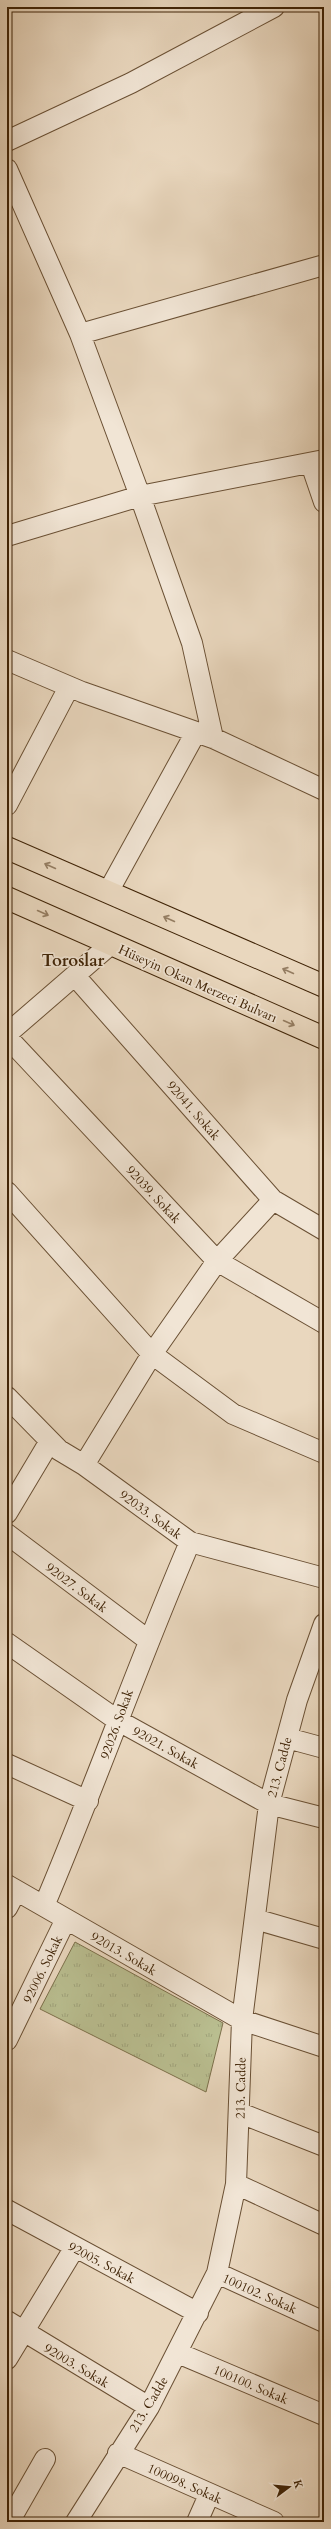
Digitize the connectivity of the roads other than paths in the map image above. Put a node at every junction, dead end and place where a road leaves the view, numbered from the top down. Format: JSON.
{"nodes":[{"id":1,"x":274,"y":7,"type":"edge"},
{"id":2,"x":7,"y":141,"type":"edge"},
{"id":3,"x":7,"y":170,"type":"edge"},
{"id":4,"x":324,"y":265,"type":"edge"},
{"id":5,"x":80,"y":334,"type":"junction"},
{"id":6,"x":317,"y":462,"type":"edge"},
{"id":7,"x":140,"y":496,"type":"junction"},
{"id":8,"x":324,"y":502,"type":"edge"},
{"id":9,"x":7,"y":536,"type":"edge"},
{"id":10,"x":7,"y":660,"type":"edge"},
{"id":11,"x":69,"y":687,"type":"junction"},
{"id":12,"x":204,"y":735,"type":"junction"},
{"id":13,"x":324,"y":790,"type":"edge"},
{"id":14,"x":7,"y":805,"type":"edge"},
{"id":15,"x":7,"y":848,"type":"edge"},
{"id":16,"x":108,"y":892,"type":"junction"},
{"id":17,"x":7,"y":898,"type":"edge"},
{"id":18,"x":111,"y":944,"type":"junction"},
{"id":19,"x":75,"y":976,"type":"junction"},
{"id":20,"x":324,"y":986,"type":"edge"},
{"id":21,"x":7,"y":1034,"type":"edge"},
{"id":22,"x":7,"y":1037,"type":"edge"},
{"id":23,"x":324,"y":1038,"type":"edge"},
{"id":24,"x":7,"y":1192,"type":"edge"},
{"id":25,"x":273,"y":1200,"type":"junction"},
{"id":26,"x":324,"y":1230,"type":"edge"},
{"id":27,"x":217,"y":1260,"type":"junction"},
{"id":28,"x":324,"y":1323,"type":"edge"},
{"id":29,"x":152,"y":1354,"type":"junction"},
{"id":30,"x":7,"y":1397,"type":"edge"},
{"id":31,"x":50,"y":1441,"type":"junction"},
{"id":32,"x":324,"y":1452,"type":"edge"},
{"id":33,"x":84,"y":1465,"type":"junction"},
{"id":34,"x":7,"y":1513,"type":"edge"},
{"id":35,"x":7,"y":1534,"type":"edge"},
{"id":36,"x":190,"y":1542,"type":"junction"},
{"id":37,"x":324,"y":1578,"type":"edge"},
{"id":38,"x":324,"y":1624,"type":"edge"},
{"id":39,"x":148,"y":1640,"type":"junction"},
{"id":40,"x":7,"y":1642,"type":"edge"},
{"id":41,"x":118,"y":1720,"type":"junction"},
{"id":42,"x":287,"y":1738,"type":"junction"},
{"id":43,"x":324,"y":1748,"type":"edge"},
{"id":44,"x":7,"y":1764,"type":"edge"},
{"id":45,"x":88,"y":1801,"type":"junction"},
{"id":46,"x":269,"y":1804,"type":"junction"},
{"id":47,"x":324,"y":1818,"type":"edge"},
{"id":48,"x":10,"y":1895,"type":"edge"},
{"id":49,"x":44,"y":1906,"type":"junction"},
{"id":50,"x":66,"y":1919,"type":"junction"},
{"id":51,"x":255,"y":1919,"type":"junction"},
{"id":52,"x":324,"y":1939,"type":"edge"},
{"id":53,"x":242,"y":2020,"type":"junction"},
{"id":54,"x":7,"y":2040,"type":"edge"},
{"id":55,"x":324,"y":2047,"type":"edge"},
{"id":56,"x":240,"y":2113,"type":"junction"},
{"id":57,"x":324,"y":2146,"type":"edge"},
{"id":58,"x":236,"y":2184,"type":"junction"},
{"id":59,"x":7,"y":2210,"type":"edge"},
{"id":60,"x":324,"y":2225,"type":"edge"},
{"id":61,"x":75,"y":2247,"type":"junction"},
{"id":62,"x":217,"y":2273,"type":"junction"},
{"id":63,"x":198,"y":2313,"type":"junction"},
{"id":64,"x":7,"y":2321,"type":"edge"},
{"id":65,"x":324,"y":2322,"type":"edge"},
{"id":66,"x":24,"y":2333,"type":"junction"},
{"id":67,"x":178,"y":2353,"type":"junction"},
{"id":68,"x":7,"y":2359,"type":"edge"},
{"id":69,"x":149,"y":2408,"type":"junction"},
{"id":70,"x":324,"y":2416,"type":"edge"},
{"id":71,"x":118,"y":2453,"type":"junction"},
{"id":72,"x":45,"y":2459,"type":"dead end"},
{"id":73,"x":209,"y":2495,"type":"junction"},
{"id":74,"x":8,"y":2522,"type":"edge"},
{"id":75,"x":76,"y":2522,"type":"edge"},
{"id":76,"x":197,"y":2522,"type":"edge"},
{"id":77,"x":274,"y":2522,"type":"edge"}],
"edges":[{"from":1,"to":2,"type":"street"},
{"from":3,"to":5,"type":"street"},
{"from":4,"to":5,"type":"street"},
{"from":5,"to":7,"type":"street"},
{"from":6,"to":7,"type":"street"},
{"from":6,"to":8,"type":"street"},
{"from":7,"to":9,"type":"street"},
{"from":7,"to":12,"type":"street"},
{"from":10,"to":11,"type":"street"},
{"from":11,"to":12,"type":"street"},
{"from":11,"to":14,"type":"street"},
{"from":12,"to":13,"type":"street"},
{"from":12,"to":16,"type":"street"},
{"from":16,"to":15,"type":"main road","one_way":true},
{"from":20,"to":16,"type":"main road","one_way":true},
{"from":17,"to":18,"type":"main road","name":"Hüseyin Okan Merzeci Bulvarı","one_way":true},
{"from":18,"to":19,"type":"street"},
{"from":18,"to":23,"type":"main road","name":"Hüseyin Okan Merzeci Bulvarı","one_way":true},
{"from":19,"to":21,"type":"street"},
{"from":19,"to":25,"type":"street","name":"92041. Sokak"},
{"from":22,"to":27,"type":"street","name":"92039. Sokak"},
{"from":24,"to":29,"type":"street"},
{"from":25,"to":26,"type":"street","name":"92041. Sokak"},
{"from":25,"to":27,"type":"street"},
{"from":27,"to":28,"type":"street","name":"92039. Sokak"},
{"from":27,"to":29,"type":"street"},
{"from":29,"to":32,"type":"street"},
{"from":29,"to":33,"type":"street"},
{"from":30,"to":31,"type":"street","name":"92033. Sokak"},
{"from":31,"to":33,"type":"street","name":"92033. Sokak"},
{"from":31,"to":34,"type":"street"},
{"from":33,"to":36,"type":"street","name":"92033. Sokak"},
{"from":35,"to":39,"type":"street","name":"92027. Sokak"},
{"from":36,"to":37,"type":"street","name":"92033. Sokak"},
{"from":36,"to":39,"type":"street","name":"92026. Sokak"},
{"from":38,"to":42,"type":"street","name":"213. Cadde"},
{"from":39,"to":41,"type":"street","name":"92026. Sokak"},
{"from":40,"to":41,"type":"street","name":"92021. Sokak"},
{"from":41,"to":45,"type":"street","name":"92026. Sokak"},
{"from":41,"to":46,"type":"street","name":"92021. Sokak"},
{"from":42,"to":43,"type":"street"},
{"from":42,"to":46,"type":"street","name":"213. Cadde"},
{"from":44,"to":45,"type":"street"},
{"from":45,"to":49,"type":"street","name":"92026. Sokak"},
{"from":46,"to":47,"type":"street","name":"92021. Sokak"},
{"from":46,"to":51,"type":"street","name":"213. Cadde"},
{"from":48,"to":49,"type":"street","name":"92013. Sokak"},
{"from":49,"to":50,"type":"street","name":"92013. Sokak"},
{"from":50,"to":53,"type":"street","name":"92013. Sokak"},
{"from":50,"to":54,"type":"street","name":"92006. Sokak"},
{"from":51,"to":52,"type":"street"},
{"from":51,"to":53,"type":"street","name":"213. Cadde"},
{"from":53,"to":55,"type":"street","name":"92013. Sokak"},
{"from":53,"to":56,"type":"street","name":"213. Cadde"},
{"from":56,"to":57,"type":"street"},
{"from":56,"to":58,"type":"street","name":"213. Cadde"},
{"from":58,"to":60,"type":"street"},
{"from":58,"to":62,"type":"street","name":"213. Cadde"},
{"from":59,"to":61,"type":"street","name":"92005. Sokak"},
{"from":61,"to":63,"type":"street","name":"92005. Sokak"},
{"from":61,"to":66,"type":"street"},
{"from":62,"to":63,"type":"street","name":"213. Cadde"},
{"from":62,"to":65,"type":"street","name":"100102. Sokak"},
{"from":63,"to":67,"type":"street","name":"213. Cadde"},
{"from":64,"to":66,"type":"street","name":"92003. Sokak"},
{"from":66,"to":68,"type":"street"},
{"from":66,"to":69,"type":"street","name":"92003. Sokak"},
{"from":67,"to":69,"type":"street","name":"213. Cadde"},
{"from":67,"to":70,"type":"street","name":"100100. Sokak"},
{"from":69,"to":71,"type":"street","name":"213. Cadde"},
{"from":71,"to":73,"type":"street","name":"100098. Sokak"},
{"from":71,"to":75,"type":"street","name":"213. Cadde"},
{"from":72,"to":74,"type":"street"},
{"from":73,"to":76,"type":"street"},
{"from":73,"to":77,"type":"street","name":"100098. Sokak"}]}
